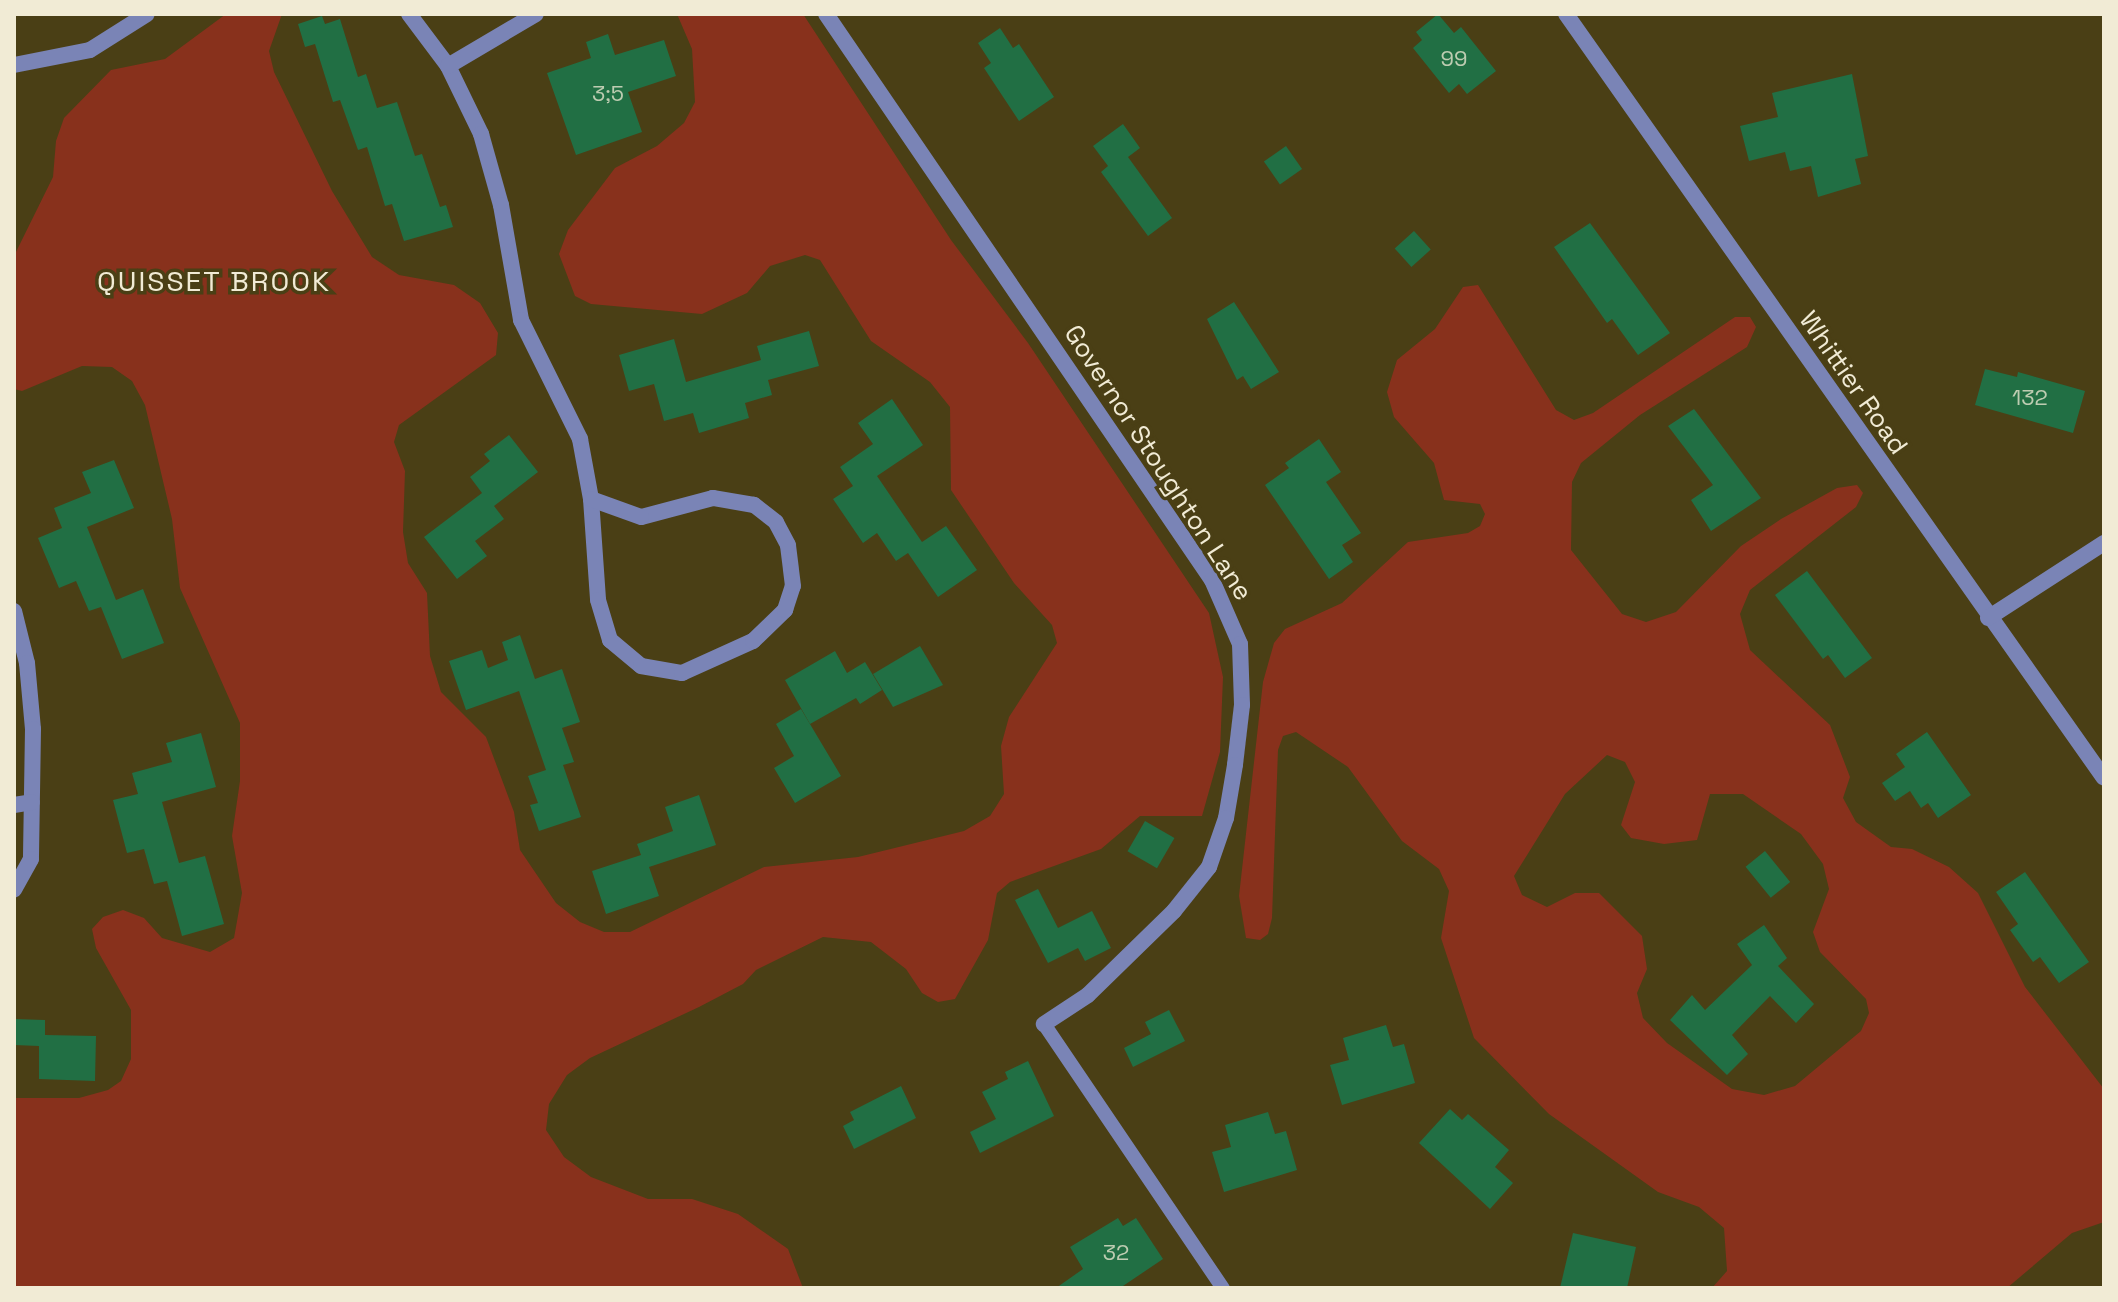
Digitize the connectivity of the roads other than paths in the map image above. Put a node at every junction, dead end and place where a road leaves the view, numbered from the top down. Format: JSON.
{"nodes":[{"id":1,"x":147,"y":14,"type":"edge"},
{"id":2,"x":409,"y":14,"type":"edge"},
{"id":3,"x":536,"y":14,"type":"edge"},
{"id":4,"x":826,"y":14,"type":"edge"},
{"id":5,"x":1566,"y":14,"type":"edge"},
{"id":6,"x":14,"y":65,"type":"edge"},
{"id":7,"x":448,"y":66,"type":"junction"},
{"id":8,"x":591,"y":499,"type":"junction"},
{"id":9,"x":2104,"y":543,"type":"edge"},
{"id":10,"x":14,"y":611,"type":"edge"},
{"id":11,"x":1988,"y":618,"type":"junction"},
{"id":12,"x":2104,"y":778,"type":"edge"},
{"id":13,"x":32,"y":802,"type":"junction"},
{"id":14,"x":14,"y":805,"type":"edge"},
{"id":15,"x":14,"y":890,"type":"edge"},
{"id":16,"x":1044,"y":1024,"type":"joint"},
{"id":17,"x":1223,"y":1288,"type":"edge"}],
"edges":[{"from":1,"to":6,"type":"street"},
{"from":2,"to":7,"type":"street"},
{"from":3,"to":7,"type":"street"},
{"from":4,"to":16,"type":"street","name":"Governor Stoughton Lane"},
{"from":5,"to":11,"type":"street","name":"Whittier Road"},
{"from":7,"to":8,"type":"street"},
{"from":8,"to":8,"type":"street"},
{"from":9,"to":11,"type":"street"},
{"from":10,"to":13,"type":"street"},
{"from":11,"to":12,"type":"street","name":"Whittier Road"},
{"from":13,"to":14,"type":"street"},
{"from":13,"to":15,"type":"street"},
{"from":16,"to":17,"type":"lane"}]}
